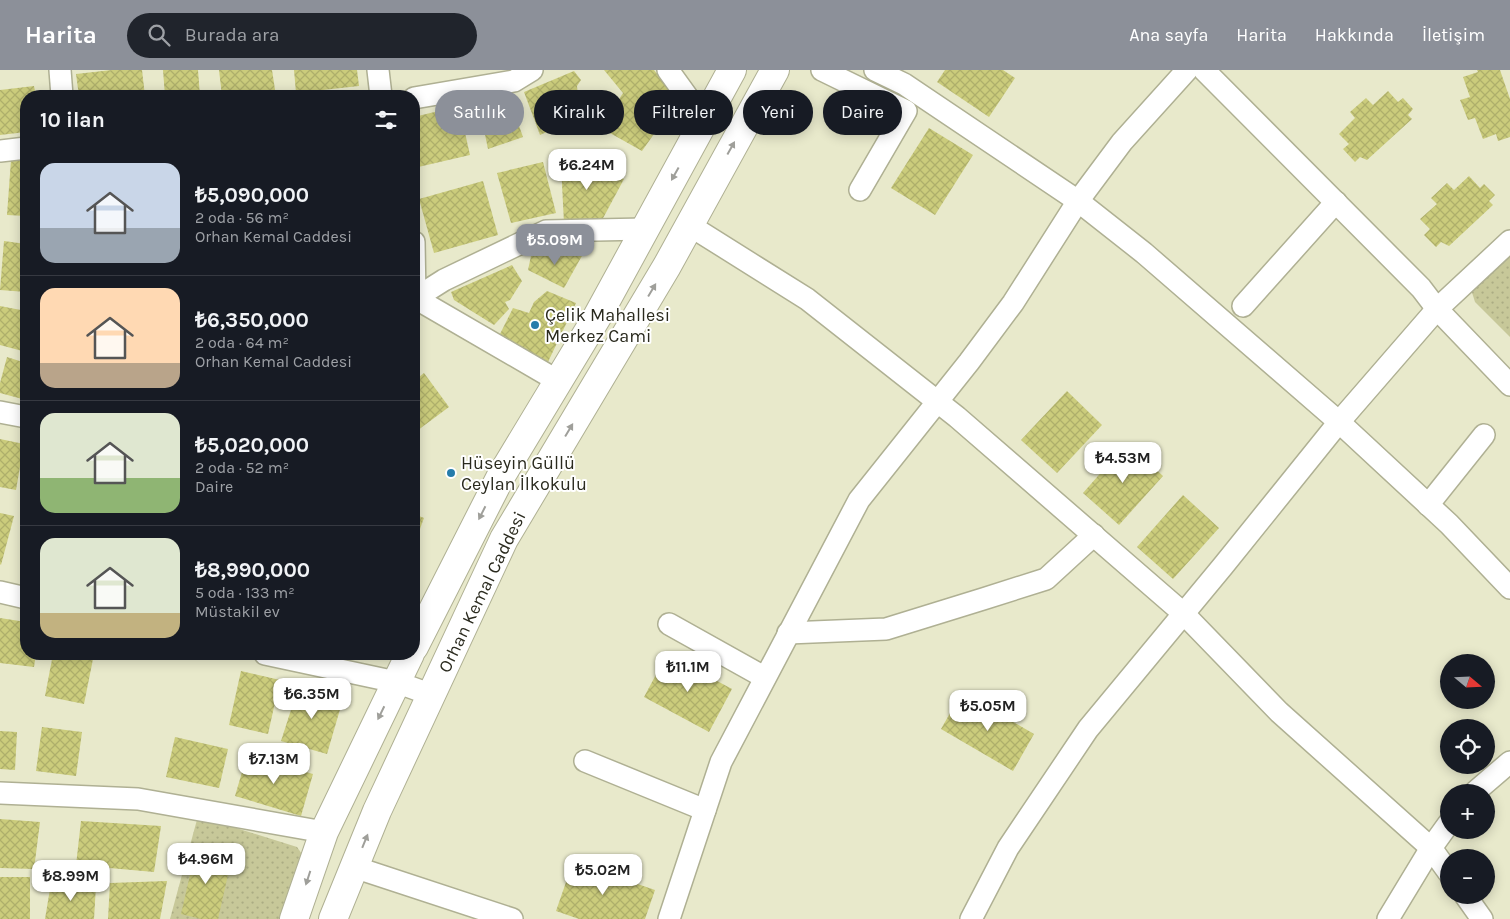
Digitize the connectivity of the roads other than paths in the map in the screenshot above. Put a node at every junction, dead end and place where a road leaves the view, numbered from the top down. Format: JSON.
{"nodes":[{"id":1,"x":60,"y":70,"type":"edge"},
{"id":2,"x":378,"y":70,"type":"edge"},
{"id":3,"x":532,"y":70,"type":"edge"},
{"id":4,"x":668,"y":70,"type":"edge"},
{"id":5,"x":732,"y":70,"type":"edge"},
{"id":6,"x":775,"y":70,"type":"edge"},
{"id":7,"x":822,"y":70,"type":"edge"},
{"id":8,"x":875,"y":70,"type":"edge"},
{"id":9,"x":1187,"y":70,"type":"edge"},
{"id":10,"x":1204,"y":70,"type":"edge"},
{"id":11,"x":62,"y":90,"type":"edge"},
{"id":12,"x":380,"y":90,"type":"edge"},
{"id":13,"x":682,"y":90,"type":"edge"},
{"id":14,"x":721,"y":90,"type":"edge"},
{"id":15,"x":420,"y":97,"type":"edge"},
{"id":16,"x":696,"y":135,"type":"edge"},
{"id":17,"x":20,"y":149,"type":"edge"},
{"id":18,"x":0,"y":151,"type":"edge"},
{"id":19,"x":860,"y":190,"type":"dead end"},
{"id":20,"x":1078,"y":201,"type":"junction"},
{"id":21,"x":1336,"y":202,"type":"junction"},
{"id":22,"x":689,"y":225,"type":"junction"},
{"id":23,"x":645,"y":229,"type":"junction"},
{"id":24,"x":1510,"y":241,"type":"edge"},
{"id":25,"x":420,"y":295,"type":"edge"},
{"id":26,"x":420,"y":301,"type":"edge"},
{"id":27,"x":1243,"y":306,"type":"dead end"},
{"id":28,"x":1437,"y":309,"type":"junction"},
{"id":29,"x":558,"y":381,"type":"junction"},
{"id":30,"x":1510,"y":385,"type":"edge"},
{"id":31,"x":936,"y":401,"type":"junction"},
{"id":32,"x":0,"y":412,"type":"edge"},
{"id":33,"x":20,"y":416,"type":"edge"},
{"id":34,"x":1339,"y":422,"type":"junction"},
{"id":35,"x":1484,"y":435,"type":"dead end"},
{"id":36,"x":1428,"y":505,"type":"junction"},
{"id":37,"x":1094,"y":536,"type":"junction"},
{"id":38,"x":1509,"y":584,"type":"edge"},
{"id":39,"x":0,"y":592,"type":"edge"},
{"id":40,"x":20,"y":597,"type":"edge"},
{"id":41,"x":1183,"y":613,"type":"junction"},
{"id":42,"x":668,"y":624,"type":"dead end"},
{"id":43,"x":788,"y":633,"type":"junction"},
{"id":44,"x":420,"y":635,"type":"edge"},
{"id":45,"x":293,"y":660,"type":"edge"},
{"id":46,"x":407,"y":660,"type":"edge"},
{"id":47,"x":764,"y":677,"type":"junction"},
{"id":48,"x":396,"y":682,"type":"junction"},
{"id":49,"x":432,"y":695,"type":"junction"},
{"id":50,"x":585,"y":761,"type":"dead end"},
{"id":51,"x":1510,"y":762,"type":"edge"},
{"id":52,"x":1484,"y":784,"type":"edge"},
{"id":53,"x":0,"y":793,"type":"edge"},
{"id":54,"x":706,"y":810,"type":"junction"},
{"id":55,"x":324,"y":832,"type":"junction"},
{"id":56,"x":1440,"y":835,"type":"edge"},
{"id":57,"x":1430,"y":848,"type":"junction"},
{"id":58,"x":1440,"y":861,"type":"edge"},
{"id":59,"x":354,"y":866,"type":"junction"},
{"id":60,"x":1471,"y":904,"type":"edge"},
{"id":61,"x":294,"y":919,"type":"edge"},
{"id":62,"x":333,"y":919,"type":"edge"},
{"id":63,"x":512,"y":919,"type":"edge"},
{"id":64,"x":669,"y":919,"type":"edge"},
{"id":65,"x":971,"y":919,"type":"edge"},
{"id":66,"x":1388,"y":919,"type":"edge"},
{"id":67,"x":1482,"y":919,"type":"edge"}],
"edges":[{"from":1,"to":11,"type":"street"},
{"from":2,"to":12,"type":"street"},
{"from":3,"to":15,"type":"street"},
{"from":4,"to":13,"type":"street"},
{"from":5,"to":14,"type":"main road","name":"Orhan Kemal Caddesi"},
{"from":22,"to":6,"type":"main road","name":"Orhan Kemal Caddesi","one_way":true},
{"from":7,"to":19,"type":"street"},
{"from":8,"to":20,"type":"street"},
{"from":9,"to":20,"type":"street"},
{"from":10,"to":21,"type":"street"},
{"from":16,"to":23,"type":"main road","name":"Orhan Kemal Caddesi","one_way":true},
{"from":17,"to":18,"type":"street"},
{"from":20,"to":31,"type":"street"},
{"from":20,"to":34,"type":"street"},
{"from":21,"to":27,"type":"street"},
{"from":21,"to":28,"type":"street"},
{"from":22,"to":31,"type":"street"},
{"from":49,"to":22,"type":"main road","name":"Orhan Kemal Caddesi","one_way":true},
{"from":23,"to":25,"type":"street"},
{"from":23,"to":29,"type":"main road","name":"Orhan Kemal Caddesi"},
{"from":24,"to":28,"type":"street"},
{"from":26,"to":29,"type":"street"},
{"from":28,"to":30,"type":"street"},
{"from":28,"to":34,"type":"street"},
{"from":29,"to":44,"type":"main road","name":"Orhan Kemal Caddesi","one_way":true},
{"from":31,"to":37,"type":"street"},
{"from":31,"to":43,"type":"street"},
{"from":32,"to":33,"type":"street"},
{"from":34,"to":36,"type":"street"},
{"from":34,"to":41,"type":"street"},
{"from":35,"to":36,"type":"street"},
{"from":36,"to":38,"type":"street"},
{"from":37,"to":41,"type":"street"},
{"from":37,"to":43,"type":"street"},
{"from":39,"to":40,"type":"street"},
{"from":41,"to":57,"type":"street"},
{"from":41,"to":65,"type":"street"},
{"from":42,"to":47,"type":"street"},
{"from":43,"to":47,"type":"street"},
{"from":45,"to":48,"type":"street"},
{"from":46,"to":48,"type":"main road"},
{"from":47,"to":54,"type":"street"},
{"from":48,"to":49,"type":"street"},
{"from":48,"to":55,"type":"main road","one_way":true},
{"from":59,"to":49,"type":"main road","name":"Orhan Kemal Caddesi","one_way":true},
{"from":50,"to":54,"type":"street"},
{"from":51,"to":52,"type":"street"},
{"from":53,"to":55,"type":"street"},
{"from":54,"to":64,"type":"street"},
{"from":55,"to":61,"type":"main road","one_way":true},
{"from":56,"to":57,"type":"street"},
{"from":57,"to":58,"type":"street"},
{"from":57,"to":66,"type":"street"},
{"from":59,"to":62,"type":"main road","name":"Orhan Kemal Caddesi"},
{"from":59,"to":63,"type":"street"},
{"from":60,"to":67,"type":"street"}]}
